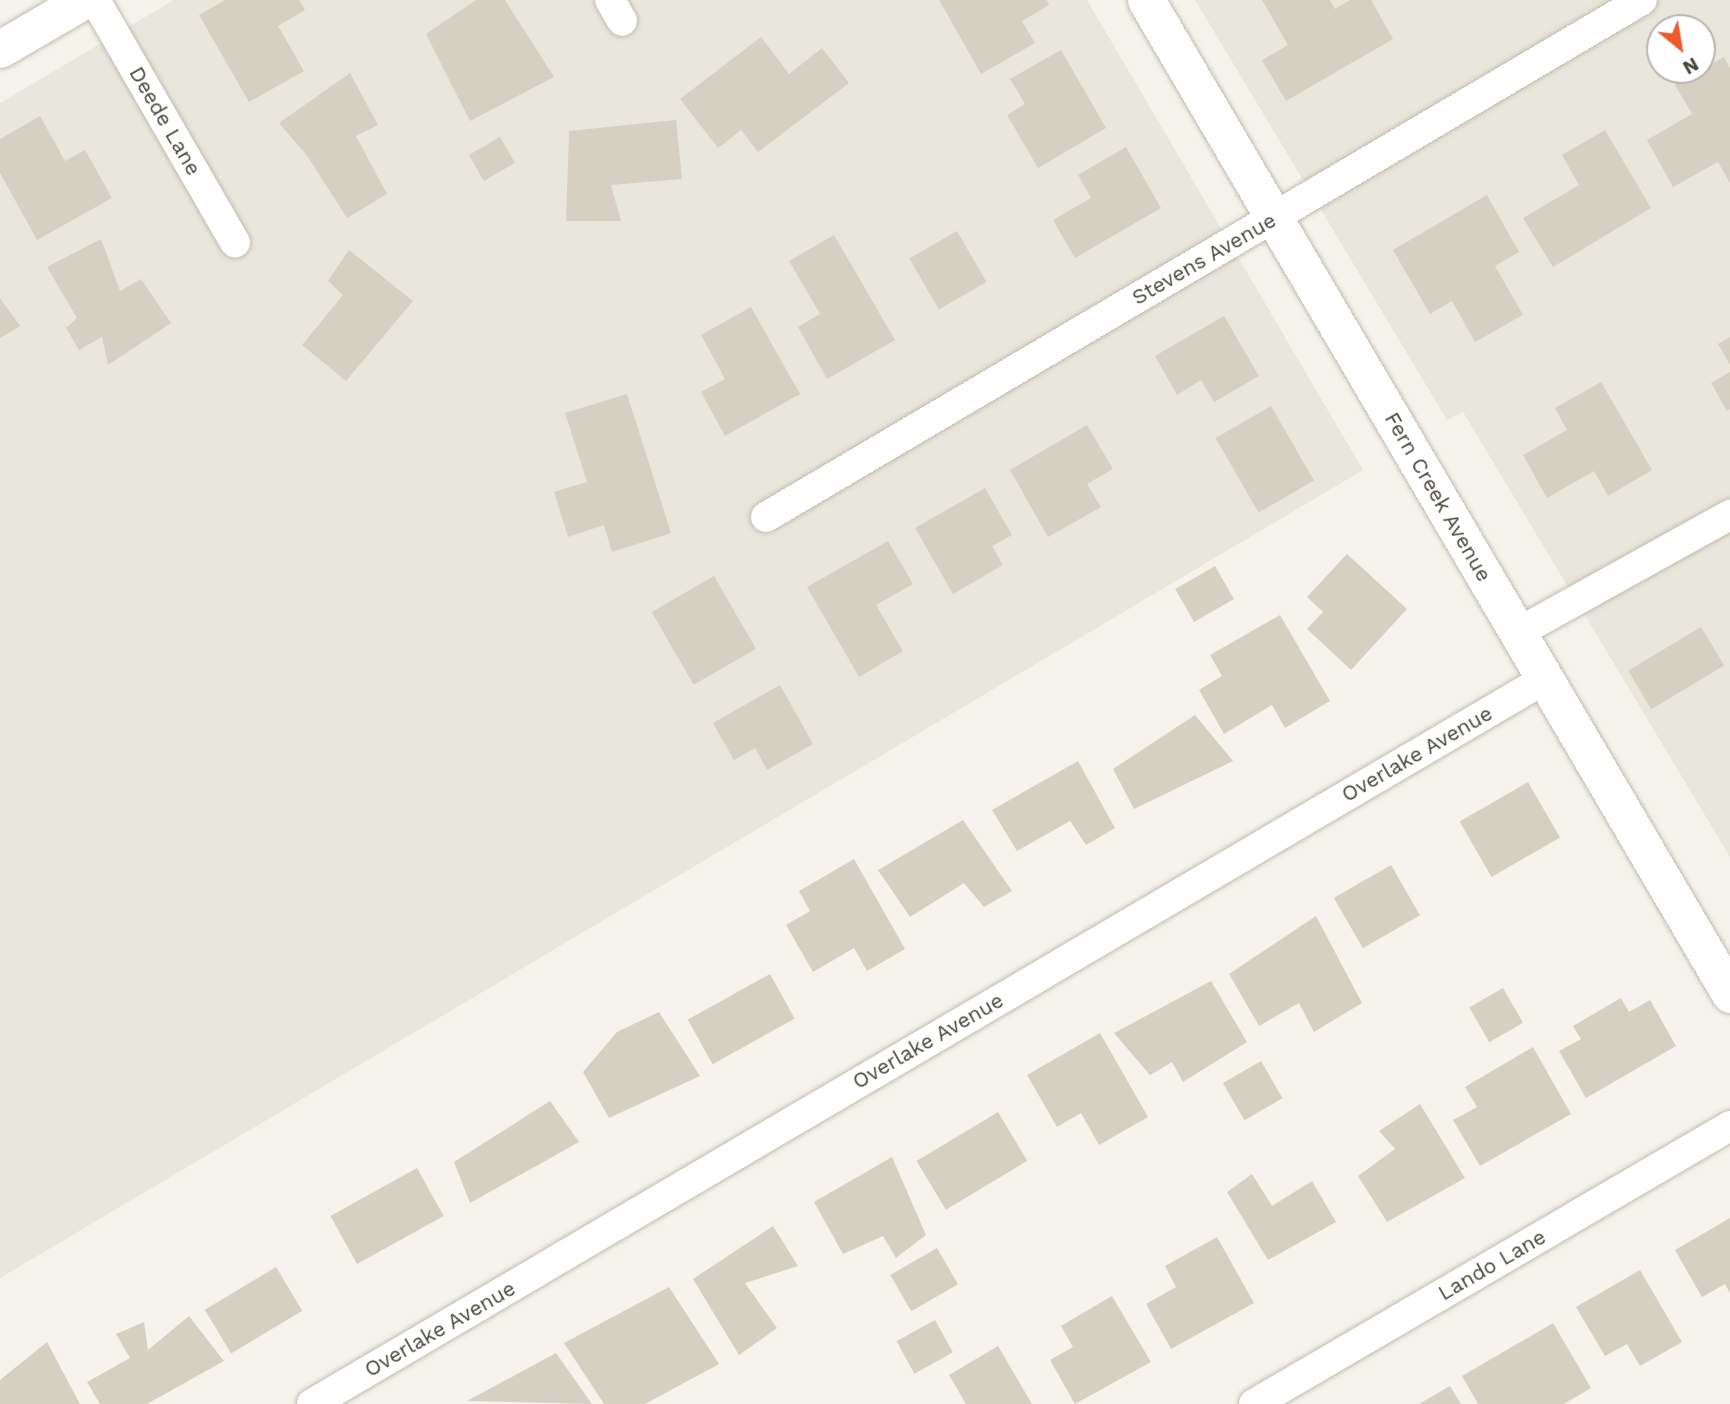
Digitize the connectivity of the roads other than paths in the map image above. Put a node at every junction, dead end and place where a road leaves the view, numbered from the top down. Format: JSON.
{"nodes":[{"id":1,"x":84,"y":0,"type":"edge"},
{"id":2,"x":95,"y":0,"type":"edge"},
{"id":3,"x":1146,"y":0,"type":"edge"},
{"id":4,"x":1642,"y":0,"type":"edge"},
{"id":5,"x":0,"y":49,"type":"edge"},
{"id":6,"x":1275,"y":217,"type":"junction"},
{"id":7,"x":235,"y":242,"type":"dead end"},
{"id":8,"x":1730,"y":514,"type":"edge"},
{"id":9,"x":766,"y":517,"type":"dead end"},
{"id":10,"x":1517,"y":633,"type":"junction"},
{"id":11,"x":1545,"y":679,"type":"junction"},
{"id":12,"x":1730,"y":994,"type":"edge"},
{"id":13,"x":1730,"y":1126,"type":"edge"},
{"id":14,"x":312,"y":1404,"type":"edge"},
{"id":15,"x":1254,"y":1404,"type":"edge"}],
"edges":[{"from":1,"to":5,"type":"street"},
{"from":2,"to":7,"type":"street","name":"Deede Lane"},
{"from":3,"to":6,"type":"street","name":"Fern Creek Avenue"},
{"from":4,"to":6,"type":"street","name":"Stevens Avenue"},
{"from":6,"to":9,"type":"street","name":"Stevens Avenue"},
{"from":6,"to":10,"type":"street","name":"Fern Creek Avenue"},
{"from":8,"to":10,"type":"street"},
{"from":10,"to":11,"type":"street","name":"Fern Creek Avenue"},
{"from":11,"to":12,"type":"street","name":"Fern Creek Avenue"},
{"from":11,"to":14,"type":"street","name":"Overlake Avenue"},
{"from":13,"to":15,"type":"street","name":"Lando Lane"}]}
